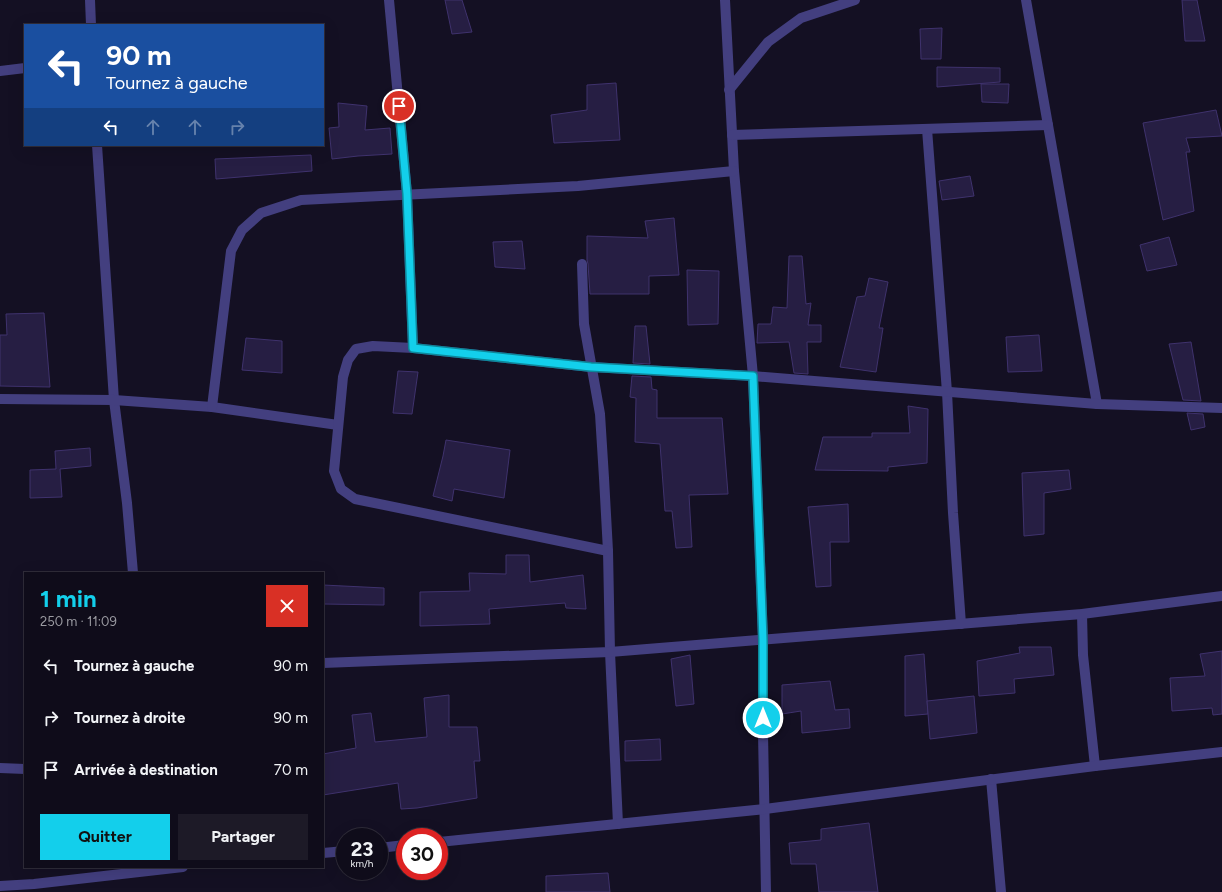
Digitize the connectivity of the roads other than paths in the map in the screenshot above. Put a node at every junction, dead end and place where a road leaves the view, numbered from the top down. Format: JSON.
{"nodes":[{"id":1,"x":90,"y":0,"type":"edge"},
{"id":2,"x":389,"y":0,"type":"edge"},
{"id":3,"x":725,"y":0,"type":"edge"},
{"id":4,"x":855,"y":0,"type":"edge"},
{"id":5,"x":1026,"y":0,"type":"edge"},
{"id":6,"x":91,"y":24,"type":"edge"},
{"id":7,"x":24,"y":68,"type":"edge"},
{"id":8,"x":0,"y":72,"type":"edge"},
{"id":9,"x":729,"y":90,"type":"junction"},
{"id":10,"x":1048,"y":125,"type":"junction"},
{"id":11,"x":927,"y":129,"type":"junction"},
{"id":12,"x":732,"y":135,"type":"junction"},
{"id":13,"x":97,"y":146,"type":"edge"},
{"id":14,"x":734,"y":171,"type":"junction"},
{"id":15,"x":407,"y":194,"type":"junction"},
{"id":16,"x":582,"y":264,"type":"dead end"},
{"id":17,"x":413,"y":348,"type":"junction"},
{"id":18,"x":591,"y":367,"type":"junction"},
{"id":19,"x":753,"y":376,"type":"junction"},
{"id":20,"x":947,"y":392,"type":"junction"},
{"id":21,"x":0,"y":399,"type":"edge"},
{"id":22,"x":114,"y":400,"type":"junction"},
{"id":23,"x":1097,"y":404,"type":"junction"},
{"id":24,"x":212,"y":407,"type":"junction"},
{"id":25,"x":1222,"y":408,"type":"edge"},
{"id":26,"x":338,"y":425,"type":"junction"},
{"id":27,"x":608,"y":551,"type":"junction"},
{"id":28,"x":133,"y":572,"type":"edge"},
{"id":29,"x":1222,"y":596,"type":"edge"},
{"id":30,"x":1082,"y":614,"type":"junction"},
{"id":31,"x":961,"y":624,"type":"junction"},
{"id":32,"x":763,"y":640,"type":"junction"},
{"id":33,"x":610,"y":652,"type":"junction"},
{"id":34,"x":324,"y":663,"type":"edge"},
{"id":35,"x":1222,"y":752,"type":"edge"},
{"id":36,"x":1095,"y":766,"type":"junction"},
{"id":37,"x":0,"y":768,"type":"edge"},
{"id":38,"x":24,"y":769,"type":"edge"},
{"id":39,"x":991,"y":779,"type":"junction"},
{"id":40,"x":765,"y":809,"type":"junction"},
{"id":41,"x":618,"y":824,"type":"junction"},
{"id":42,"x":448,"y":841,"type":"edge"},
{"id":43,"x":336,"y":852,"type":"edge"},
{"id":44,"x":324,"y":853,"type":"edge"},
{"id":45,"x":164,"y":868,"type":"edge"},
{"id":46,"x":145,"y":869,"type":"edge"},
{"id":47,"x":0,"y":886,"type":"edge"},
{"id":48,"x":34,"y":888,"type":"edge"},
{"id":49,"x":766,"y":892,"type":"edge"},
{"id":50,"x":1002,"y":892,"type":"edge"}],
"edges":[{"from":1,"to":6,"type":"street"},
{"from":2,"to":15,"type":"street"},
{"from":3,"to":9,"type":"street"},
{"from":4,"to":9,"type":"street"},
{"from":5,"to":10,"type":"street"},
{"from":7,"to":8,"type":"street"},
{"from":9,"to":12,"type":"street"},
{"from":10,"to":11,"type":"street"},
{"from":10,"to":23,"type":"street"},
{"from":11,"to":12,"type":"street"},
{"from":11,"to":20,"type":"street"},
{"from":12,"to":14,"type":"street"},
{"from":13,"to":22,"type":"street"},
{"from":14,"to":15,"type":"street"},
{"from":14,"to":19,"type":"street"},
{"from":15,"to":17,"type":"street"},
{"from":15,"to":24,"type":"street"},
{"from":16,"to":18,"type":"street"},
{"from":17,"to":18,"type":"street"},
{"from":17,"to":26,"type":"street"},
{"from":18,"to":19,"type":"street"},
{"from":18,"to":27,"type":"street"},
{"from":19,"to":20,"type":"street"},
{"from":19,"to":32,"type":"street"},
{"from":20,"to":23,"type":"street"},
{"from":20,"to":31,"type":"street"},
{"from":21,"to":22,"type":"street"},
{"from":22,"to":24,"type":"street"},
{"from":22,"to":28,"type":"street"},
{"from":23,"to":25,"type":"street"},
{"from":24,"to":26,"type":"street"},
{"from":26,"to":27,"type":"street"},
{"from":27,"to":33,"type":"street"},
{"from":29,"to":30,"type":"street"},
{"from":30,"to":31,"type":"street"},
{"from":30,"to":36,"type":"street"},
{"from":31,"to":32,"type":"street"},
{"from":32,"to":33,"type":"street"},
{"from":32,"to":40,"type":"street"},
{"from":33,"to":34,"type":"street"},
{"from":33,"to":41,"type":"street"},
{"from":35,"to":36,"type":"street"},
{"from":36,"to":39,"type":"street"},
{"from":37,"to":38,"type":"street"},
{"from":39,"to":40,"type":"street"},
{"from":39,"to":50,"type":"street"},
{"from":40,"to":41,"type":"street"},
{"from":40,"to":49,"type":"street"},
{"from":41,"to":42,"type":"street"},
{"from":43,"to":44,"type":"street"},
{"from":45,"to":46,"type":"street"},
{"from":46,"to":48,"type":"street"},
{"from":47,"to":48,"type":"street"}]}
